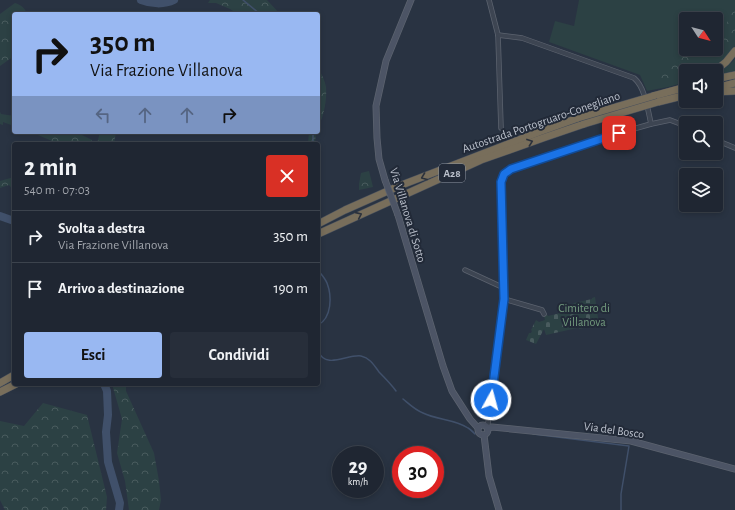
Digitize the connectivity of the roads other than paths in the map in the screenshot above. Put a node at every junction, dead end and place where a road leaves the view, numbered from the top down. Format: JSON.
{"nodes":[{"id":1,"x":411,"y":0,"type":"edge"},
{"id":2,"x":489,"y":0,"type":"edge"},
{"id":3,"x":498,"y":35,"type":"junction"},
{"id":4,"x":735,"y":51,"type":"edge"},
{"id":5,"x":723,"y":64,"type":"edge"},
{"id":6,"x":735,"y":74,"type":"edge"},
{"id":7,"x":723,"y":77,"type":"edge"},
{"id":8,"x":735,"y":83,"type":"edge"},
{"id":9,"x":723,"y":86,"type":"edge"},
{"id":10,"x":679,"y":88,"type":"edge"},
{"id":11,"x":735,"y":91,"type":"edge"},
{"id":12,"x":723,"y":92,"type":"edge"},
{"id":13,"x":679,"y":97,"type":"edge"},
{"id":14,"x":656,"y":99,"type":"junction"},
{"id":15,"x":679,"y":123,"type":"edge"},
{"id":16,"x":651,"y":124,"type":"junction"},
{"id":17,"x":501,"y":128,"type":"dead end"},
{"id":18,"x":723,"y":143,"type":"edge"},
{"id":19,"x":735,"y":148,"type":"edge"},
{"id":20,"x":320,"y":223,"type":"edge"},
{"id":21,"x":321,"y":232,"type":"edge"},
{"id":22,"x":465,"y":270,"type":"dead end"},
{"id":23,"x":504,"y":288,"type":"junction"},
{"id":24,"x":504,"y":299,"type":"junction"},
{"id":25,"x":544,"y":314,"type":"dead end"},
{"id":26,"x":12,"y":376,"type":"edge"},
{"id":27,"x":0,"y":383,"type":"edge"},
{"id":28,"x":12,"y":386,"type":"edge"},
{"id":29,"x":0,"y":392,"type":"edge"},
{"id":30,"x":487,"y":427,"type":"junction"},
{"id":31,"x":478,"y":428,"type":"junction"},
{"id":32,"x":484,"y":435,"type":"junction"},
{"id":33,"x":735,"y":469,"type":"edge"},
{"id":34,"x":499,"y":510,"type":"edge"}],
"edges":[{"from":1,"to":31,"type":"street","name":"Via Villanova di Sotto","bridge":true},
{"from":2,"to":3,"type":"street"},
{"from":3,"to":16,"type":"street"},
{"from":3,"to":17,"type":"street"},
{"from":4,"to":5,"type":"highway"},
{"from":6,"to":7,"type":"highway"},
{"from":8,"to":9,"type":"highway"},
{"from":10,"to":14,"type":"highway","name":"Autostrada Portogruaro-Conegliano","number":"A28"},
{"from":11,"to":12,"type":"highway"},
{"from":13,"to":14,"type":"highway","name":"Autostrada Portogruaro-Conegliano","number":"A28"},
{"from":14,"to":20,"type":"highway","name":"Autostrada Portogruaro-Conegliano","number":"A28","one_way":true,"bridge":true},
{"from":21,"to":14,"type":"highway","name":"Autostrada Portogruaro-Conegliano","number":"A28","one_way":true,"bridge":true},
{"from":15,"to":16,"type":"street"},
{"from":16,"to":23,"type":"street"},
{"from":18,"to":19,"type":"street"},
{"from":22,"to":23,"type":"street"},
{"from":23,"to":24,"type":"street"},
{"from":24,"to":25,"type":"street"},
{"from":24,"to":30,"type":"street"},
{"from":26,"to":27,"type":"highway"},
{"from":28,"to":29,"type":"highway"},
{"from":30,"to":31,"type":"street"},
{"from":30,"to":32,"type":"street"},
{"from":30,"to":33,"type":"street","name":"Via del Bosco"},
{"from":31,"to":32,"type":"street"},
{"from":32,"to":34,"type":"street"}]}
